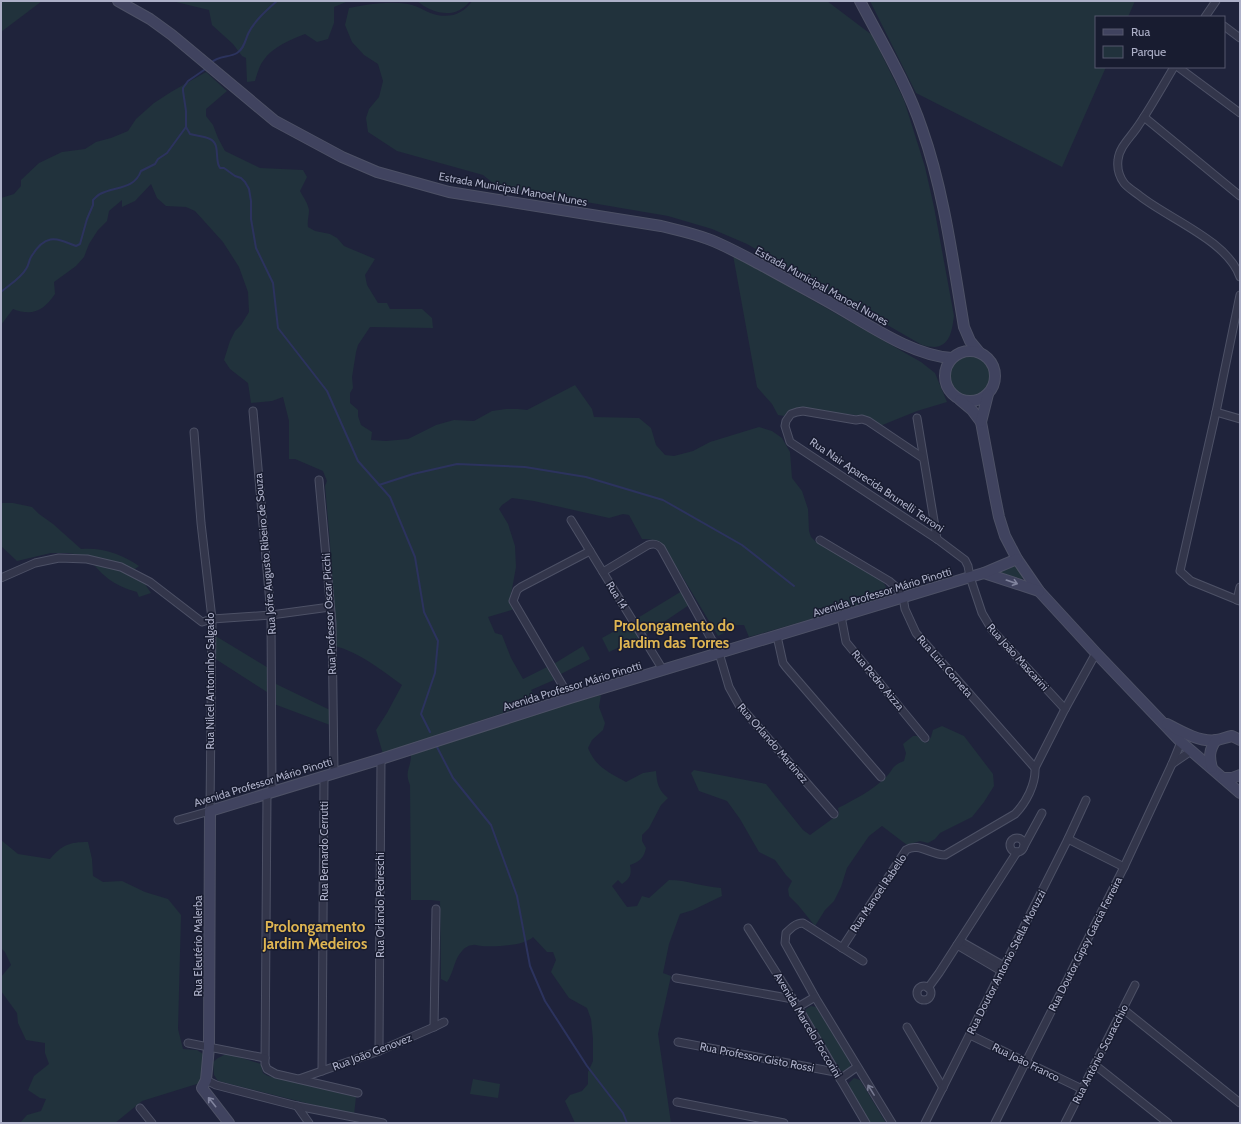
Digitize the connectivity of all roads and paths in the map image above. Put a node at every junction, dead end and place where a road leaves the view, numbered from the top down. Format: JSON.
{"nodes":[{"id":1,"x":118,"y":1,"type":"edge"},
{"id":2,"x":860,"y":1,"type":"edge"},
{"id":3,"x":1216,"y":1,"type":"edge"},
{"id":4,"x":1208,"y":16,"type":"edge"},
{"id":5,"x":1225,"y":27,"type":"edge"},
{"id":6,"x":1240,"y":38,"type":"edge"},
{"id":7,"x":1173,"y":68,"type":"edge"},
{"id":8,"x":1179,"y":68,"type":"edge"},
{"id":9,"x":1240,"y":113,"type":"edge"},
{"id":10,"x":1144,"y":117,"type":"junction"},
{"id":11,"x":1240,"y":196,"type":"edge"},
{"id":12,"x":1240,"y":276,"type":"edge"},
{"id":13,"x":1240,"y":295,"type":"edge"},
{"id":14,"x":964,"y":327,"type":"junction"},
{"id":15,"x":979,"y":352,"type":"junction"},
{"id":16,"x":927,"y":354,"type":"junction"},
{"id":17,"x":956,"y":355,"type":"junction"},
{"id":18,"x":944,"y":376,"type":"junction"},
{"id":19,"x":988,"y":394,"type":"junction"},
{"id":20,"x":960,"y":400,"type":"junction"},
{"id":21,"x":253,"y":411,"type":"dead end"},
{"id":22,"x":1216,"y":412,"type":"junction"},
{"id":23,"x":917,"y":418,"type":"dead end"},
{"id":24,"x":1240,"y":419,"type":"edge"},
{"id":25,"x":981,"y":422,"type":"junction"},
{"id":26,"x":194,"y":432,"type":"dead end"},
{"id":27,"x":924,"y":458,"type":"junction"},
{"id":28,"x":319,"y":480,"type":"dead end"},
{"id":29,"x":571,"y":520,"type":"dead end"},
{"id":30,"x":937,"y":539,"type":"junction"},
{"id":31,"x":820,"y":540,"type":"dead end"},
{"id":32,"x":590,"y":551,"type":"junction"},
{"id":33,"x":1017,"y":559,"type":"junction"},
{"id":34,"x":603,"y":572,"type":"junction"},
{"id":35,"x":984,"y":573,"type":"junction"},
{"id":36,"x":970,"y":577,"type":"junction"},
{"id":37,"x":1,"y":578,"type":"edge"},
{"id":38,"x":1240,"y":587,"type":"edge"},
{"id":39,"x":1039,"y":591,"type":"junction"},
{"id":40,"x":903,"y":597,"type":"junction"},
{"id":41,"x":1238,"y":601,"type":"edge"},
{"id":42,"x":330,"y":607,"type":"junction"},
{"id":43,"x":271,"y":615,"type":"junction"},
{"id":44,"x":841,"y":616,"type":"junction"},
{"id":45,"x":212,"y":619,"type":"junction"},
{"id":46,"x":777,"y":636,"type":"junction"},
{"id":47,"x":719,"y":653,"type":"junction"},
{"id":48,"x":1096,"y":653,"type":"junction"},
{"id":49,"x":664,"y":670,"type":"junction"},
{"id":50,"x":570,"y":698,"type":"junction"},
{"id":51,"x":1065,"y":709,"type":"junction"},
{"id":52,"x":1161,"y":721,"type":"junction"},
{"id":53,"x":1192,"y":736,"type":"junction"},
{"id":54,"x":925,"y":738,"type":"dead end"},
{"id":55,"x":1237,"y":738,"type":"edge"},
{"id":56,"x":1216,"y":740,"type":"junction"},
{"id":57,"x":1180,"y":742,"type":"junction"},
{"id":58,"x":1191,"y":751,"type":"junction"},
{"id":59,"x":381,"y":759,"type":"junction"},
{"id":60,"x":1172,"y":764,"type":"junction"},
{"id":61,"x":1035,"y":768,"type":"junction"},
{"id":62,"x":1212,"y":768,"type":"junction"},
{"id":63,"x":334,"y":773,"type":"junction"},
{"id":64,"x":1240,"y":775,"type":"edge"},
{"id":65,"x":324,"y":776,"type":"junction"},
{"id":66,"x":881,"y":777,"type":"dead end"},
{"id":67,"x":1222,"y":778,"type":"junction"},
{"id":68,"x":270,"y":793,"type":"junction"},
{"id":69,"x":1240,"y":794,"type":"edge"},
{"id":70,"x":1086,"y":800,"type":"dead end"},
{"id":71,"x":210,"y":811,"type":"junction"},
{"id":72,"x":1042,"y":813,"type":"dead end"},
{"id":73,"x":834,"y":814,"type":"dead end"},
{"id":74,"x":178,"y":820,"type":"dead end"},
{"id":75,"x":1033,"y":830,"type":"junction"},
{"id":76,"x":1015,"y":838,"type":"junction"},
{"id":77,"x":1068,"y":839,"type":"junction"},
{"id":78,"x":1020,"y":850,"type":"junction"},
{"id":79,"x":1124,"y":866,"type":"junction"},
{"id":80,"x":436,"y":909,"type":"dead end"},
{"id":81,"x":748,"y":928,"type":"dead end"},
{"id":82,"x":958,"y":943,"type":"junction"},
{"id":83,"x":842,"y":948,"type":"junction"},
{"id":84,"x":863,"y":961,"type":"dead end"},
{"id":85,"x":1003,"y":968,"type":"junction"},
{"id":86,"x":676,"y":978,"type":"dead end"},
{"id":87,"x":1135,"y":985,"type":"dead end"},
{"id":88,"x":928,"y":988,"type":"dead end"},
{"id":89,"x":815,"y":997,"type":"junction"},
{"id":90,"x":793,"y":999,"type":"junction"},
{"id":91,"x":798,"y":1007,"type":"junction"},
{"id":92,"x":1123,"y":1009,"type":"junction"},
{"id":93,"x":444,"y":1022,"type":"dead end"},
{"id":94,"x":907,"y":1027,"type":"dead end"},
{"id":95,"x":434,"y":1028,"type":"junction"},
{"id":96,"x":970,"y":1035,"type":"junction"},
{"id":97,"x":678,"y":1042,"type":"dead end"},
{"id":98,"x":188,"y":1043,"type":"dead end"},
{"id":99,"x":209,"y":1047,"type":"junction"},
{"id":100,"x":379,"y":1051,"type":"junction"},
{"id":101,"x":265,"y":1058,"type":"junction"},
{"id":102,"x":1025,"y":1063,"type":"junction"},
{"id":103,"x":1095,"y":1065,"type":"junction"},
{"id":104,"x":857,"y":1067,"type":"junction"},
{"id":105,"x":322,"y":1071,"type":"junction"},
{"id":106,"x":835,"y":1072,"type":"junction"},
{"id":107,"x":299,"y":1079,"type":"junction"},
{"id":108,"x":840,"y":1079,"type":"junction"},
{"id":109,"x":206,"y":1080,"type":"junction"},
{"id":110,"x":943,"y":1088,"type":"junction"},
{"id":111,"x":1082,"y":1090,"type":"junction"},
{"id":112,"x":358,"y":1093,"type":"dead end"},
{"id":113,"x":677,"y":1102,"type":"dead end"},
{"id":114,"x":1240,"y":1103,"type":"edge"},
{"id":115,"x":298,"y":1106,"type":"junction"},
{"id":116,"x":140,"y":1108,"type":"dead end"},
{"id":117,"x":1069,"y":1121,"type":"edge"},
{"id":118,"x":152,"y":1123,"type":"edge"},
{"id":119,"x":229,"y":1123,"type":"edge"},
{"id":120,"x":309,"y":1123,"type":"edge"},
{"id":121,"x":383,"y":1123,"type":"edge"},
{"id":122,"x":784,"y":1123,"type":"edge"},
{"id":123,"x":866,"y":1123,"type":"edge"},
{"id":124,"x":892,"y":1123,"type":"edge"},
{"id":125,"x":925,"y":1123,"type":"edge"},
{"id":126,"x":995,"y":1123,"type":"edge"},
{"id":127,"x":1168,"y":1123,"type":"edge"}],
"edges":[{"from":1,"to":16,"type":"main road","name":"Estrada Municipal Manoel Nunes"},
{"from":2,"to":14,"type":"main road"},
{"from":3,"to":4,"type":"street"},
{"from":5,"to":6,"type":"street"},
{"from":7,"to":10,"type":"street"},
{"from":8,"to":9,"type":"street"},
{"from":10,"to":11,"type":"street"},
{"from":10,"to":12,"type":"street"},
{"from":13,"to":22,"type":"street"},
{"from":14,"to":15,"type":"main road"},
{"from":14,"to":17,"type":"main road"},
{"from":15,"to":17,"type":"main road"},
{"from":15,"to":19,"type":"main road"},
{"from":16,"to":17,"type":"main road","name":"Estrada Municipal Manoel Nunes"},
{"from":16,"to":18,"type":"main road","name":"Estrada Municipal Manoel Nunes"},
{"from":17,"to":18,"type":"main road"},
{"from":18,"to":20,"type":"main road"},
{"from":19,"to":20,"type":"main road"},
{"from":19,"to":25,"type":"main road"},
{"from":20,"to":25,"type":"main road"},
{"from":21,"to":43,"type":"street","name":"Rua Jofre Augusto Ribeiro de Souza"},
{"from":22,"to":24,"type":"street"},
{"from":22,"to":41,"type":"street"},
{"from":23,"to":27,"type":"street"},
{"from":25,"to":33,"type":"main road"},
{"from":26,"to":45,"type":"street","name":"Rua Nilcel Antoninho Salgado"},
{"from":27,"to":30,"type":"street"},
{"from":27,"to":30,"type":"street","name":"Rua Nair Aparecida Brunelli Terroni"},
{"from":28,"to":42,"type":"street","name":"Rua Professor Oscar Picchi"},
{"from":29,"to":32,"type":"street","name":"Rua 14"},
{"from":30,"to":36,"type":"street","name":"Rua Nair Aparecida Brunelli Terroni"},
{"from":31,"to":40,"type":"street","name":"Rua Luiz Corneta"},
{"from":32,"to":34,"type":"street","name":"Rua 14"},
{"from":32,"to":50,"type":"street"},
{"from":33,"to":35,"type":"main road","name":"Avenida Professor Mário Pinotti"},
{"from":33,"to":39,"type":"main road"},
{"from":34,"to":47,"type":"street","name":"Rua Orlando Martinez"},
{"from":34,"to":49,"type":"street","name":"Rua 14"},
{"from":35,"to":36,"type":"main road","name":"Avenida Professor Mário Pinotti"},
{"from":35,"to":39,"type":"main road","one_way":true},
{"from":36,"to":40,"type":"main road","name":"Avenida Professor Mário Pinotti"},
{"from":36,"to":51,"type":"street","name":"Rua João Mascarini"},
{"from":37,"to":45,"type":"street"},
{"from":38,"to":41,"type":"street"},
{"from":39,"to":48,"type":"main road"},
{"from":40,"to":44,"type":"main road","name":"Avenida Professor Mário Pinotti"},
{"from":40,"to":61,"type":"street","name":"Rua Luiz Corneta"},
{"from":42,"to":43,"type":"street"},
{"from":42,"to":63,"type":"street","name":"Rua Professor Oscar Picchi"},
{"from":43,"to":45,"type":"street"},
{"from":43,"to":68,"type":"street","name":"Rua Jofre Augusto Ribeiro de Souza"},
{"from":44,"to":46,"type":"main road","name":"Avenida Professor Mário Pinotti"},
{"from":44,"to":54,"type":"street","name":"Rua Pedro Aizza"},
{"from":45,"to":71,"type":"street","name":"Rua Nilcel Antoninho Salgado"},
{"from":46,"to":47,"type":"main road","name":"Avenida Professor Mário Pinotti"},
{"from":46,"to":66,"type":"street"},
{"from":47,"to":49,"type":"main road","name":"Avenida Professor Mário Pinotti"},
{"from":47,"to":73,"type":"street","name":"Rua Orlando Martinez"},
{"from":48,"to":51,"type":"street"},
{"from":48,"to":52,"type":"main road"},
{"from":49,"to":50,"type":"main road","name":"Avenida Professor Mário Pinotti"},
{"from":50,"to":59,"type":"main road","name":"Avenida Professor Mário Pinotti"},
{"from":51,"to":61,"type":"street"},
{"from":52,"to":53,"type":"main road"},
{"from":52,"to":57,"type":"main road"},
{"from":53,"to":56,"type":"main road"},
{"from":53,"to":57,"type":"main road"},
{"from":55,"to":56,"type":"main road"},
{"from":56,"to":62,"type":"main road"},
{"from":57,"to":58,"type":"main road"},
{"from":57,"to":60,"type":"street","name":"Rua Doutor Gipsy Garcia Ferreira"},
{"from":58,"to":60,"type":"street"},
{"from":58,"to":62,"type":"main road"},
{"from":59,"to":63,"type":"main road","name":"Avenida Professor Mário Pinotti"},
{"from":59,"to":100,"type":"street","name":"Rua Orlando Pedreschi"},
{"from":60,"to":79,"type":"street","name":"Rua Doutor Gipsy Garcia Ferreira"},
{"from":61,"to":83,"type":"street","name":"Rua Manoel Rabello"},
{"from":62,"to":67,"type":"main road"},
{"from":63,"to":65,"type":"main road","name":"Avenida Professor Mário Pinotti"},
{"from":64,"to":67,"type":"main road"},
{"from":65,"to":68,"type":"main road","name":"Avenida Professor Mário Pinotti"},
{"from":65,"to":105,"type":"street","name":"Rua Bernardo Cerrutti"},
{"from":67,"to":69,"type":"main road"},
{"from":68,"to":71,"type":"main road","name":"Avenida Professor Mário Pinotti"},
{"from":68,"to":101,"type":"street","name":"Rua Jofre Augusto Ribeiro de Souza"},
{"from":70,"to":77,"type":"street","name":"Rua Doutor Antonio Stella Moruzzi"},
{"from":71,"to":74,"type":"street","name":"Avenida Professor Mário Pinotti"},
{"from":71,"to":99,"type":"main road","name":"Rua Eleutério Malerba"},
{"from":72,"to":75,"type":"street"},
{"from":75,"to":76,"type":"street"},
{"from":75,"to":78,"type":"street"},
{"from":76,"to":78,"type":"street"},
{"from":76,"to":78,"type":"street"},
{"from":77,"to":79,"type":"street"},
{"from":77,"to":85,"type":"street","name":"Rua Doutor Antonio Stella Moruzzi"},
{"from":78,"to":82,"type":"street"},
{"from":79,"to":102,"type":"street","name":"Rua Doutor Gipsy Garcia Ferreira"},
{"from":80,"to":95,"type":"street"},
{"from":81,"to":90,"type":"street","name":"Avenida Marcelo Foccorini"},
{"from":82,"to":85,"type":"street"},
{"from":82,"to":88,"type":"street"},
{"from":83,"to":84,"type":"street"},
{"from":83,"to":89,"type":"street","name":"Avenida Marcelo Foccorini"},
{"from":85,"to":96,"type":"street","name":"Rua Doutor Antonio Stella Moruzzi"},
{"from":86,"to":90,"type":"street"},
{"from":87,"to":92,"type":"street","name":"Rua Antônio Scuracchio"},
{"from":89,"to":91,"type":"street"},
{"from":89,"to":104,"type":"street","name":"Avenida Marcelo Foccorini"},
{"from":90,"to":91,"type":"street","name":"Avenida Marcelo Foccorini"},
{"from":91,"to":106,"type":"street","name":"Avenida Marcelo Foccorini"},
{"from":92,"to":103,"type":"street","name":"Rua Antônio Scuracchio"},
{"from":92,"to":114,"type":"street"},
{"from":93,"to":95,"type":"street","name":"Rua João Genovez"},
{"from":94,"to":110,"type":"street"},
{"from":95,"to":100,"type":"street","name":"Rua João Genovez"},
{"from":96,"to":102,"type":"street","name":"Rua João Franco"},
{"from":96,"to":110,"type":"street","name":"Rua Doutor Antonio Stella Moruzzi"},
{"from":97,"to":106,"type":"street","name":"Rua Professor Gisto Rossi"},
{"from":98,"to":99,"type":"street"},
{"from":99,"to":101,"type":"street"},
{"from":99,"to":109,"type":"main road","name":"Rua Eleutério Malerba"},
{"from":100,"to":105,"type":"street","name":"Rua João Genovez"},
{"from":101,"to":107,"type":"street"},
{"from":102,"to":111,"type":"street","name":"Rua João Franco"},
{"from":102,"to":126,"type":"street","name":"Rua Doutor Gipsy Garcia Ferreira"},
{"from":103,"to":111,"type":"street","name":"Rua Antônio Scuracchio"},
{"from":103,"to":127,"type":"street"},
{"from":104,"to":108,"type":"street"},
{"from":124,"to":104,"type":"street","name":"Avenida Marcelo Foccorini","one_way":true},
{"from":105,"to":107,"type":"street","name":"Rua João Genovez"},
{"from":106,"to":108,"type":"street","name":"Avenida Marcelo Foccorini"},
{"from":107,"to":112,"type":"street"},
{"from":108,"to":123,"type":"street","name":"Avenida Marcelo Foccorini"},
{"from":109,"to":115,"type":"street"},
{"from":119,"to":109,"type":"main road","name":"Rua Eleutério Malerba","one_way":true},
{"from":110,"to":125,"type":"street","name":"Rua Doutor Antonio Stella Moruzzi"},
{"from":111,"to":117,"type":"street","name":"Rua Antônio Scuracchio"},
{"from":113,"to":122,"type":"street"},
{"from":115,"to":120,"type":"street"},
{"from":115,"to":121,"type":"street"},
{"from":116,"to":118,"type":"street"}]}
